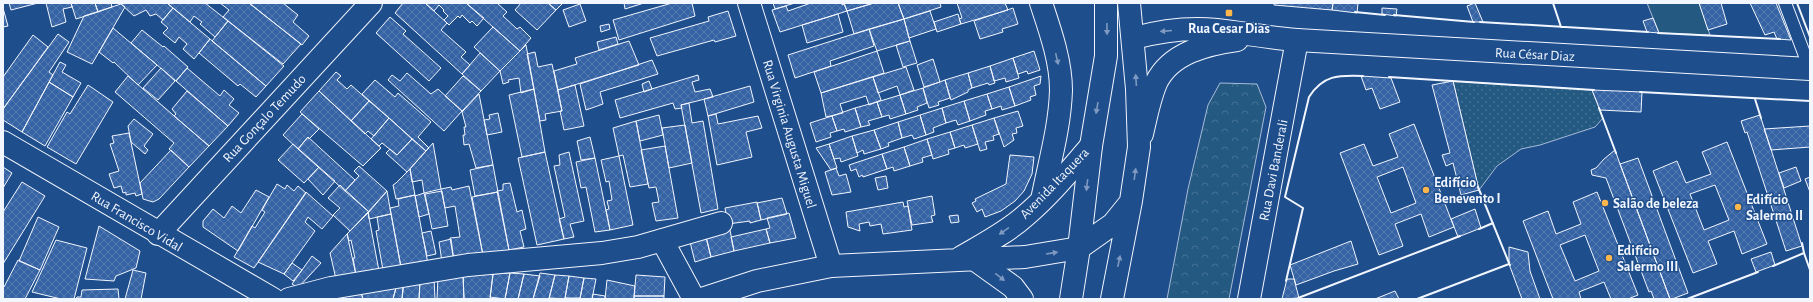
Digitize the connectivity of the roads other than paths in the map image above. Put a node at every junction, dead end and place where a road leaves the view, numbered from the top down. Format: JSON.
{"nodes":[{"id":1,"x":370,"y":3,"type":"edge"},
{"id":2,"x":749,"y":3,"type":"edge"},
{"id":3,"x":1041,"y":3,"type":"edge"},
{"id":4,"x":1106,"y":3,"type":"edge"},
{"id":5,"x":1129,"y":3,"type":"edge"},
{"id":6,"x":1785,"y":3,"type":"edge"},
{"id":7,"x":1260,"y":37,"type":"junction"},
{"id":8,"x":1134,"y":38,"type":"junction"},
{"id":9,"x":1297,"y":40,"type":"junction"},
{"id":10,"x":1106,"y":56,"type":"junction"},
{"id":11,"x":1810,"y":69,"type":"edge"},
{"id":12,"x":3,"y":142,"type":"edge"},
{"id":13,"x":1091,"y":146,"type":"junction"},
{"id":14,"x":1139,"y":147,"type":"junction"},
{"id":15,"x":1042,"y":200,"type":"junction"},
{"id":16,"x":1131,"y":201,"type":"junction"},
{"id":17,"x":721,"y":223,"type":"dead end"},
{"id":18,"x":158,"y":234,"type":"junction"},
{"id":19,"x":662,"y":240,"type":"junction"},
{"id":20,"x":1079,"y":248,"type":"junction"},
{"id":21,"x":966,"y":259,"type":"junction"},
{"id":22,"x":831,"y":266,"type":"junction"},
{"id":23,"x":273,"y":299,"type":"edge"},
{"id":24,"x":289,"y":299,"type":"edge"},
{"id":25,"x":694,"y":299,"type":"edge"},
{"id":26,"x":702,"y":299,"type":"edge"},
{"id":27,"x":1022,"y":299,"type":"edge"},
{"id":28,"x":1071,"y":299,"type":"edge"},
{"id":29,"x":1112,"y":299,"type":"edge"},
{"id":30,"x":1249,"y":299,"type":"edge"}],
"edges":[{"from":1,"to":18,"type":"street","name":"Rua Gonçalo Temudo"},
{"from":2,"to":22,"type":"street","name":"Rua Virginia Augusta Miguel"},
{"from":3,"to":15,"type":"street","one_way":true},
{"from":4,"to":10,"type":"street","name":"Avenida Itaquera","one_way":true},
{"from":5,"to":8,"type":"street"},
{"from":6,"to":11,"type":"lane"},
{"from":7,"to":8,"type":"street","name":"Rua César Diaz","one_way":true},
{"from":7,"to":9,"type":"street","name":"Rua César Diaz"},
{"from":7,"to":14,"type":"street","name":"Rua César Diaz"},
{"from":8,"to":10,"type":"street","name":"Rua César Diaz"},
{"from":14,"to":8,"type":"street","one_way":true},
{"from":9,"to":11,"type":"street","name":"Rua César Diaz"},
{"from":9,"to":30,"type":"street","name":"Rua Davi Banderali"},
{"from":10,"to":13,"type":"street","name":"Avenida Itaquera","one_way":true},
{"from":12,"to":18,"type":"street","name":"Rua Francisco Vidal"},
{"from":13,"to":15,"type":"street","name":"Avenida Itaquera"},
{"from":13,"to":20,"type":"street","one_way":true},
{"from":16,"to":14,"type":"street","one_way":true},
{"from":15,"to":21,"type":"street","name":"Avenida Itaquera","one_way":true},
{"from":16,"to":20,"type":"street"},
{"from":29,"to":16,"type":"street","one_way":true},
{"from":17,"to":19,"type":"street"},
{"from":18,"to":23,"type":"street","name":"Rua Francisco Vidal"},
{"from":19,"to":24,"type":"street"},
{"from":19,"to":25,"type":"street"},
{"from":21,"to":20,"type":"street","name":"Avenida Itaquera","one_way":true},
{"from":20,"to":28,"type":"street"},
{"from":21,"to":22,"type":"street","name":"Avenida Itaquera"},
{"from":21,"to":27,"type":"street","one_way":true},
{"from":22,"to":26,"type":"street","name":"Avenida Itaquera"}]}
